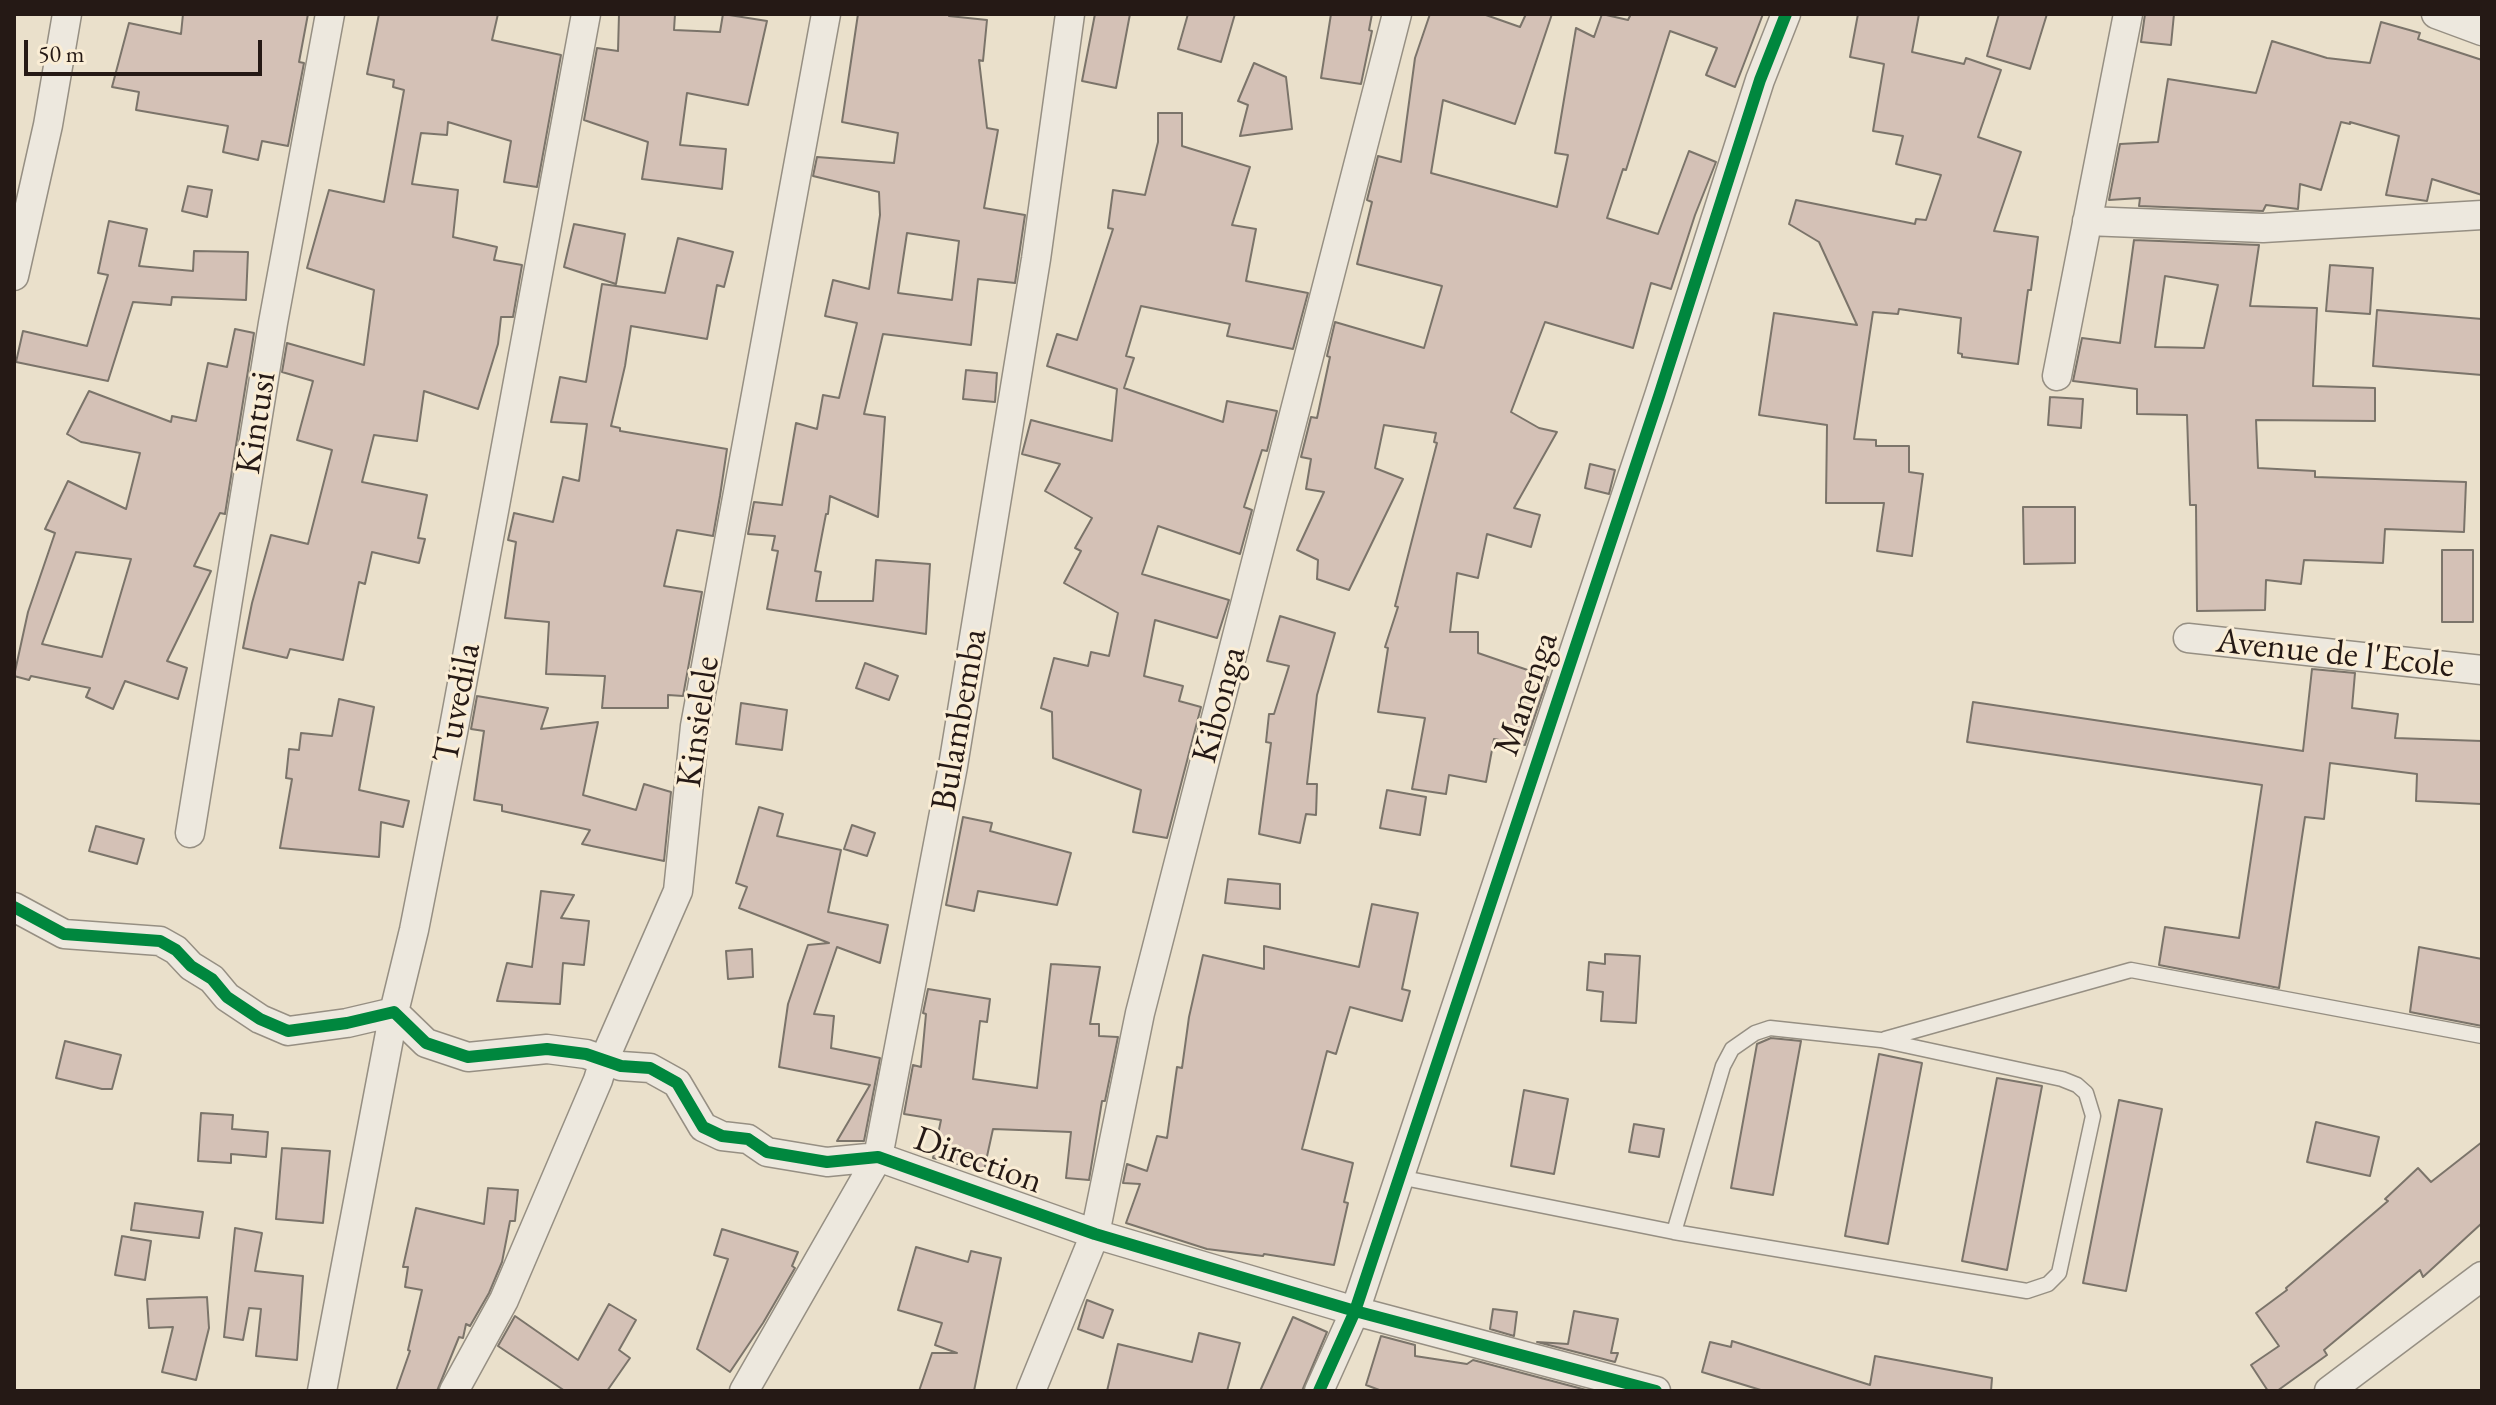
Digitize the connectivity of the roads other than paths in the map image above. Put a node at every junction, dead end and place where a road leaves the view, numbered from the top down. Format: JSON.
{"nodes":[{"id":1,"x":67,"y":14,"type":"edge"},
{"id":2,"x":330,"y":14,"type":"edge"},
{"id":3,"x":586,"y":14,"type":"edge"},
{"id":4,"x":826,"y":14,"type":"edge"},
{"id":5,"x":1070,"y":14,"type":"edge"},
{"id":6,"x":1397,"y":14,"type":"edge"},
{"id":7,"x":1786,"y":14,"type":"edge"},
{"id":8,"x":2128,"y":14,"type":"edge"},
{"id":9,"x":2436,"y":14,"type":"edge"},
{"id":10,"x":2481,"y":27,"type":"edge"},
{"id":11,"x":2482,"y":215,"type":"edge"},
{"id":12,"x":2087,"y":221,"type":"junction"},
{"id":13,"x":14,"y":276,"type":"edge"},
{"id":14,"x":2057,"y":376,"type":"dead end"},
{"id":15,"x":2188,"y":638,"type":"dead end"},
{"id":16,"x":2482,"y":670,"type":"edge"},
{"id":17,"x":190,"y":833,"type":"dead end"},
{"id":18,"x":14,"y":907,"type":"edge"},
{"id":19,"x":394,"y":1012,"type":"junction"},
{"id":20,"x":2482,"y":1036,"type":"edge"},
{"id":21,"x":1881,"y":1040,"type":"junction"},
{"id":22,"x":604,"y":1060,"type":"junction"},
{"id":23,"x":878,"y":1157,"type":"junction"},
{"id":24,"x":1399,"y":1177,"type":"junction"},
{"id":25,"x":1674,"y":1232,"type":"junction"},
{"id":26,"x":1095,"y":1234,"type":"junction"},
{"id":27,"x":2482,"y":1276,"type":"edge"},
{"id":28,"x":1355,"y":1311,"type":"junction"},
{"id":29,"x":1615,"y":1385,"type":"edge"},
{"id":30,"x":322,"y":1391,"type":"edge"},
{"id":31,"x":454,"y":1391,"type":"edge"},
{"id":32,"x":744,"y":1391,"type":"edge"},
{"id":33,"x":1031,"y":1391,"type":"edge"},
{"id":34,"x":1319,"y":1391,"type":"edge"},
{"id":35,"x":1656,"y":1391,"type":"edge"},
{"id":36,"x":2329,"y":1391,"type":"edge"}],
"edges":[{"from":1,"to":13,"type":"street"},
{"from":2,"to":17,"type":"street","name":"Kintusi"},
{"from":3,"to":19,"type":"street","name":"Tuvedila"},
{"from":4,"to":22,"type":"street","name":"Kinsielele"},
{"from":5,"to":23,"type":"street","name":"Bulambemba"},
{"from":6,"to":26,"type":"street","name":"Kibonga"},
{"from":7,"to":24,"type":"street","name":"Manenga"},
{"from":8,"to":12,"type":"street"},
{"from":9,"to":10,"type":"street"},
{"from":11,"to":12,"type":"street"},
{"from":12,"to":14,"type":"street"},
{"from":15,"to":16,"type":"street","name":"Avenue de l'Ecole"},
{"from":18,"to":19,"type":"street"},
{"from":19,"to":22,"type":"street","name":"Direction"},
{"from":19,"to":30,"type":"street","name":"Tuvedila"},
{"from":20,"to":21,"type":"lane"},
{"from":21,"to":25,"type":"lane"},
{"from":21,"to":25,"type":"lane"},
{"from":22,"to":23,"type":"street","name":"Direction"},
{"from":22,"to":31,"type":"street","name":"Kinsielele"},
{"from":23,"to":26,"type":"street","name":"Direction"},
{"from":23,"to":32,"type":"street","name":"Bulambemba"},
{"from":24,"to":25,"type":"lane"},
{"from":24,"to":28,"type":"street","name":"Manenga"},
{"from":26,"to":28,"type":"street","name":"Direction"},
{"from":26,"to":33,"type":"street","name":"Kibonga"},
{"from":27,"to":36,"type":"street"},
{"from":28,"to":29,"type":"street","name":"Direction"},
{"from":28,"to":34,"type":"street","name":"Manenga"},
{"from":29,"to":35,"type":"street","name":"Direction"}]}
